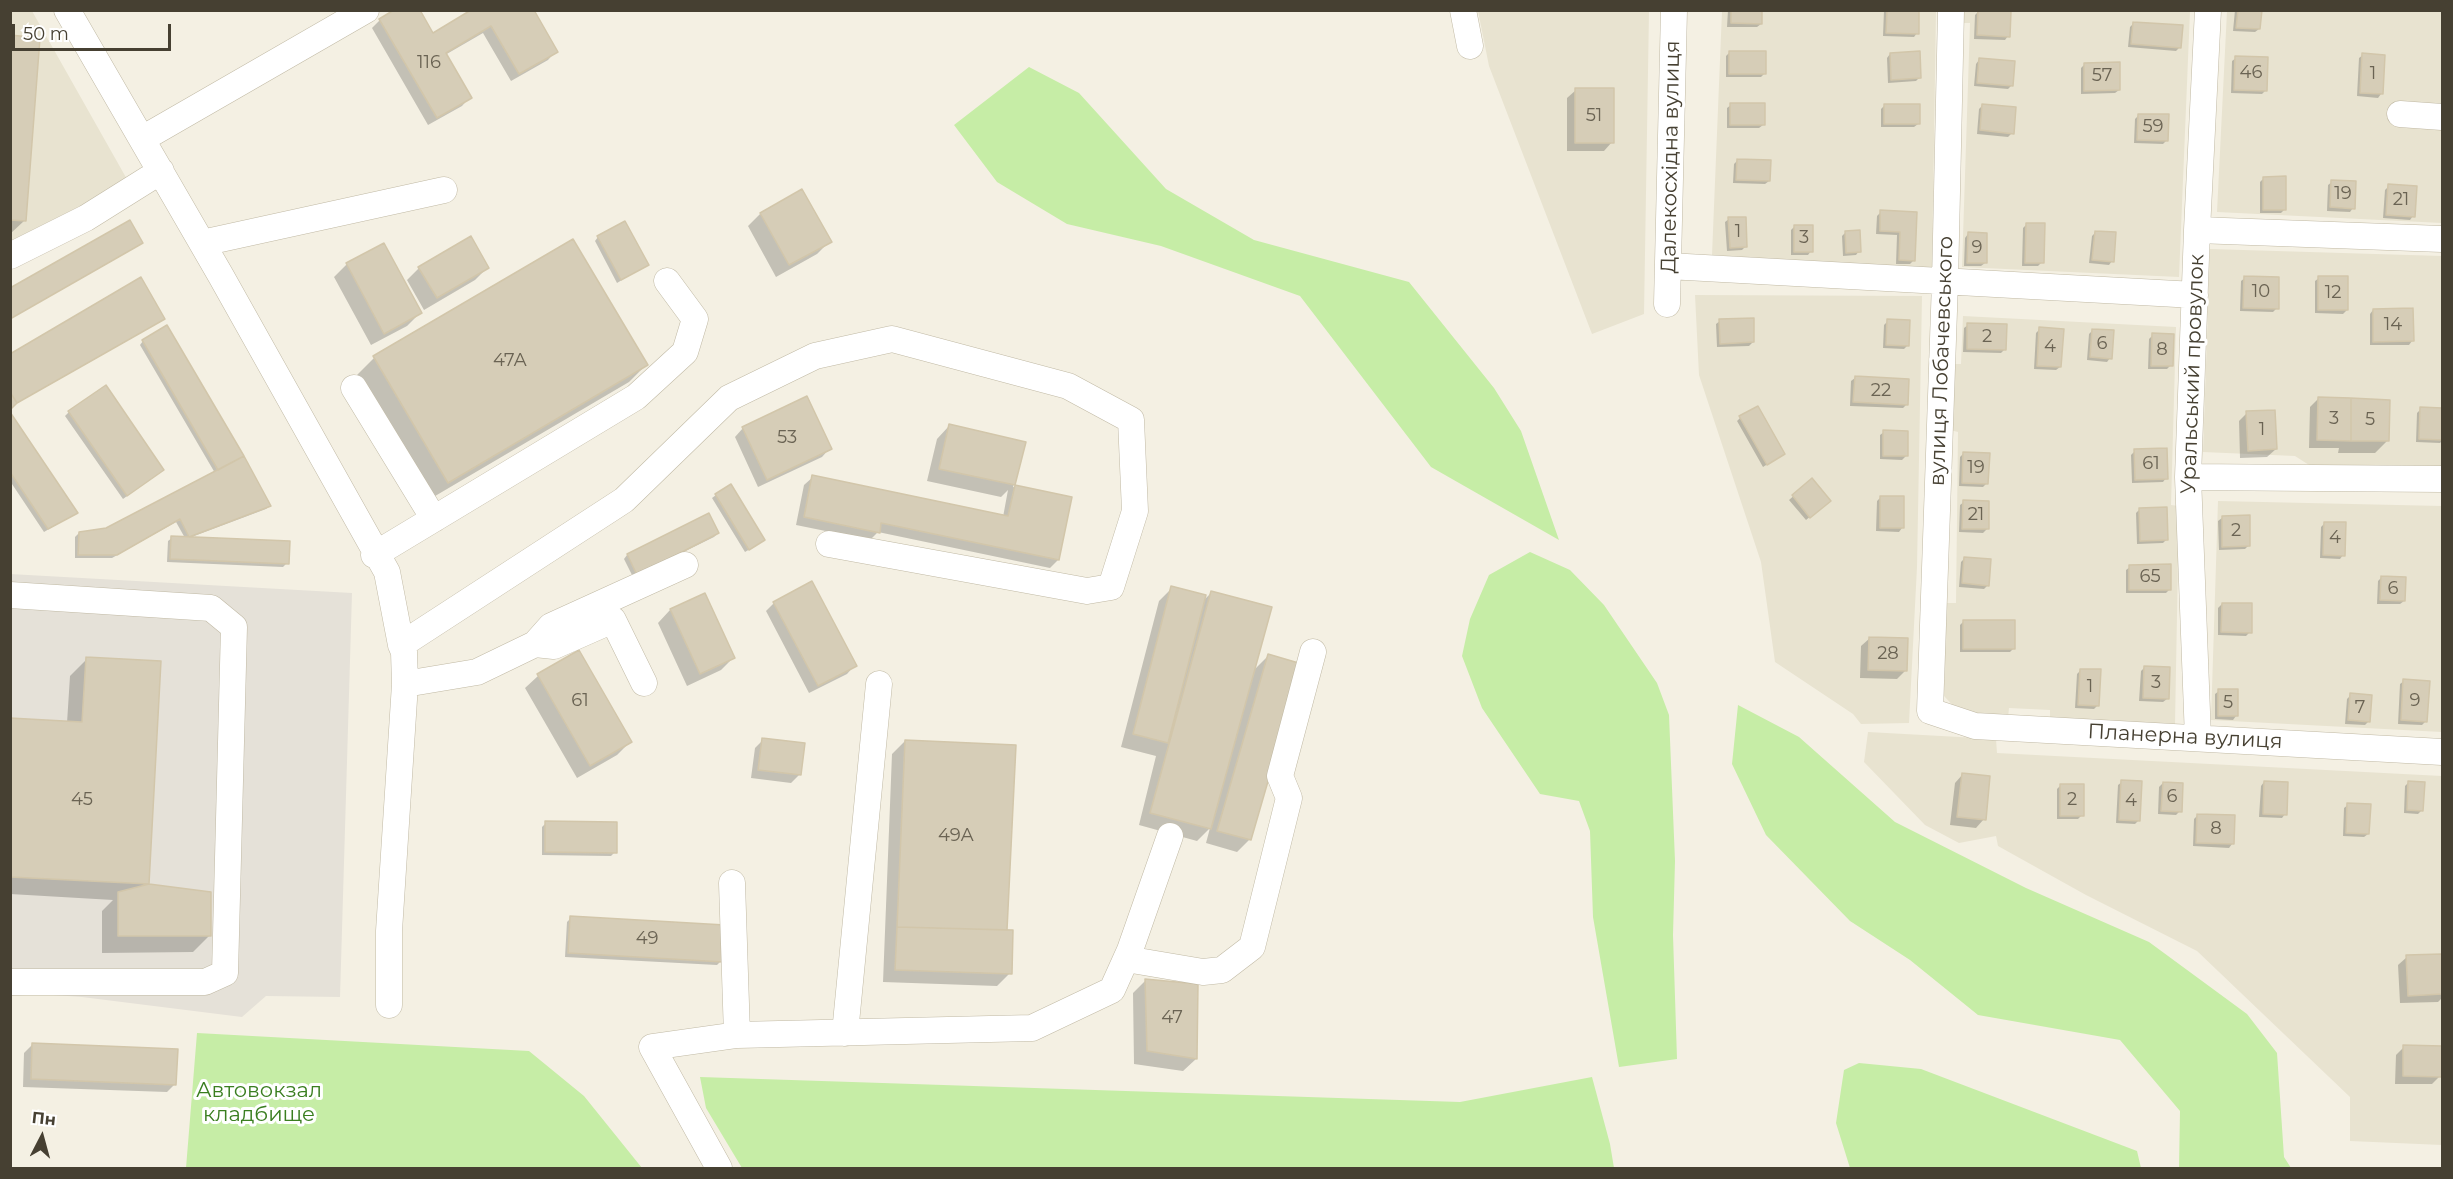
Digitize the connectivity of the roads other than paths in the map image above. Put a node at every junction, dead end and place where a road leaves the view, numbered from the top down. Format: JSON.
{"nodes":[{"id":1,"x":68,"y":10,"type":"edge"},
{"id":2,"x":366,"y":10,"type":"edge"},
{"id":3,"x":1462,"y":10,"type":"edge"},
{"id":4,"x":1674,"y":10,"type":"edge"},
{"id":5,"x":1951,"y":10,"type":"edge"},
{"id":6,"x":2208,"y":10,"type":"edge"},
{"id":7,"x":1470,"y":46,"type":"dead end"},
{"id":8,"x":2400,"y":114,"type":"dead end"},
{"id":9,"x":2442,"y":117,"type":"edge"},
{"id":10,"x":142,"y":139,"type":"junction"},
{"id":11,"x":161,"y":171,"type":"junction"},
{"id":12,"x":444,"y":190,"type":"dead end"},
{"id":13,"x":2197,"y":230,"type":"junction"},
{"id":14,"x":2442,"y":239,"type":"edge"},
{"id":15,"x":202,"y":243,"type":"junction"},
{"id":16,"x":10,"y":256,"type":"edge"},
{"id":17,"x":1668,"y":266,"type":"junction"},
{"id":18,"x":667,"y":281,"type":"dead end"},
{"id":19,"x":1945,"y":282,"type":"junction"},
{"id":20,"x":2195,"y":295,"type":"junction"},
{"id":21,"x":1667,"y":304,"type":"dead end"},
{"id":22,"x":354,"y":388,"type":"dead end"},
{"id":23,"x":2188,"y":477,"type":"junction"},
{"id":24,"x":2442,"y":479,"type":"edge"},
{"id":25,"x":434,"y":519,"type":"junction"},
{"id":26,"x":829,"y":544,"type":"dead end"},
{"id":27,"x":375,"y":554,"type":"junction"},
{"id":28,"x":685,"y":565,"type":"dead end"},
{"id":29,"x":10,"y":595,"type":"edge"},
{"id":30,"x":535,"y":644,"type":"junction"},
{"id":31,"x":401,"y":645,"type":"junction"},
{"id":32,"x":1313,"y":652,"type":"dead end"},
{"id":33,"x":644,"y":683,"type":"dead end"},
{"id":34,"x":405,"y":684,"type":"junction"},
{"id":35,"x":879,"y":684,"type":"dead end"},
{"id":36,"x":1930,"y":711,"type":"joint"},
{"id":37,"x":2199,"y":738,"type":"junction"},
{"id":38,"x":2442,"y":752,"type":"edge"},
{"id":39,"x":1170,"y":836,"type":"dead end"},
{"id":40,"x":732,"y":883,"type":"dead end"},
{"id":41,"x":1126,"y":959,"type":"junction"},
{"id":42,"x":10,"y":982,"type":"edge"},
{"id":43,"x":389,"y":1005,"type":"dead end"},
{"id":44,"x":845,"y":1034,"type":"junction"},
{"id":45,"x":737,"y":1035,"type":"junction"},
{"id":46,"x":719,"y":1168,"type":"edge"}],
"edges":[{"from":1,"to":10,"type":"street"},
{"from":2,"to":10,"type":"street"},
{"from":3,"to":7,"type":"street"},
{"from":4,"to":17,"type":"street","name":"Далекосхідна вулиця"},
{"from":5,"to":19,"type":"street","name":"вулиця Лобачевського"},
{"from":6,"to":13,"type":"street","name":"Уральський провулок"},
{"from":8,"to":9,"type":"street"},
{"from":10,"to":11,"type":"street"},
{"from":11,"to":15,"type":"street"},
{"from":11,"to":16,"type":"street"},
{"from":12,"to":15,"type":"street"},
{"from":13,"to":14,"type":"street"},
{"from":13,"to":20,"type":"street","name":"Уральський провулок"},
{"from":15,"to":27,"type":"street"},
{"from":17,"to":19,"type":"street"},
{"from":17,"to":21,"type":"street","name":"Далекосхідна вулиця"},
{"from":18,"to":25,"type":"street"},
{"from":19,"to":20,"type":"street"},
{"from":19,"to":36,"type":"street","name":"вулиця Лобачевського"},
{"from":20,"to":23,"type":"street","name":"Уральський провулок"},
{"from":22,"to":25,"type":"street"},
{"from":23,"to":24,"type":"street"},
{"from":23,"to":37,"type":"street","name":"Уральський провулок"},
{"from":25,"to":27,"type":"street"},
{"from":26,"to":31,"type":"street"},
{"from":27,"to":31,"type":"street"},
{"from":28,"to":30,"type":"street"},
{"from":29,"to":42,"type":"street"},
{"from":30,"to":33,"type":"street"},
{"from":30,"to":34,"type":"street"},
{"from":31,"to":34,"type":"street"},
{"from":32,"to":41,"type":"street"},
{"from":34,"to":43,"type":"street"},
{"from":35,"to":44,"type":"street"},
{"from":36,"to":37,"type":"street","name":"Планерна вулиця"},
{"from":37,"to":38,"type":"street","name":"Планерна вулиця"},
{"from":39,"to":41,"type":"street"},
{"from":40,"to":45,"type":"street"},
{"from":41,"to":44,"type":"street"},
{"from":44,"to":45,"type":"street"},
{"from":45,"to":46,"type":"street"}]}
